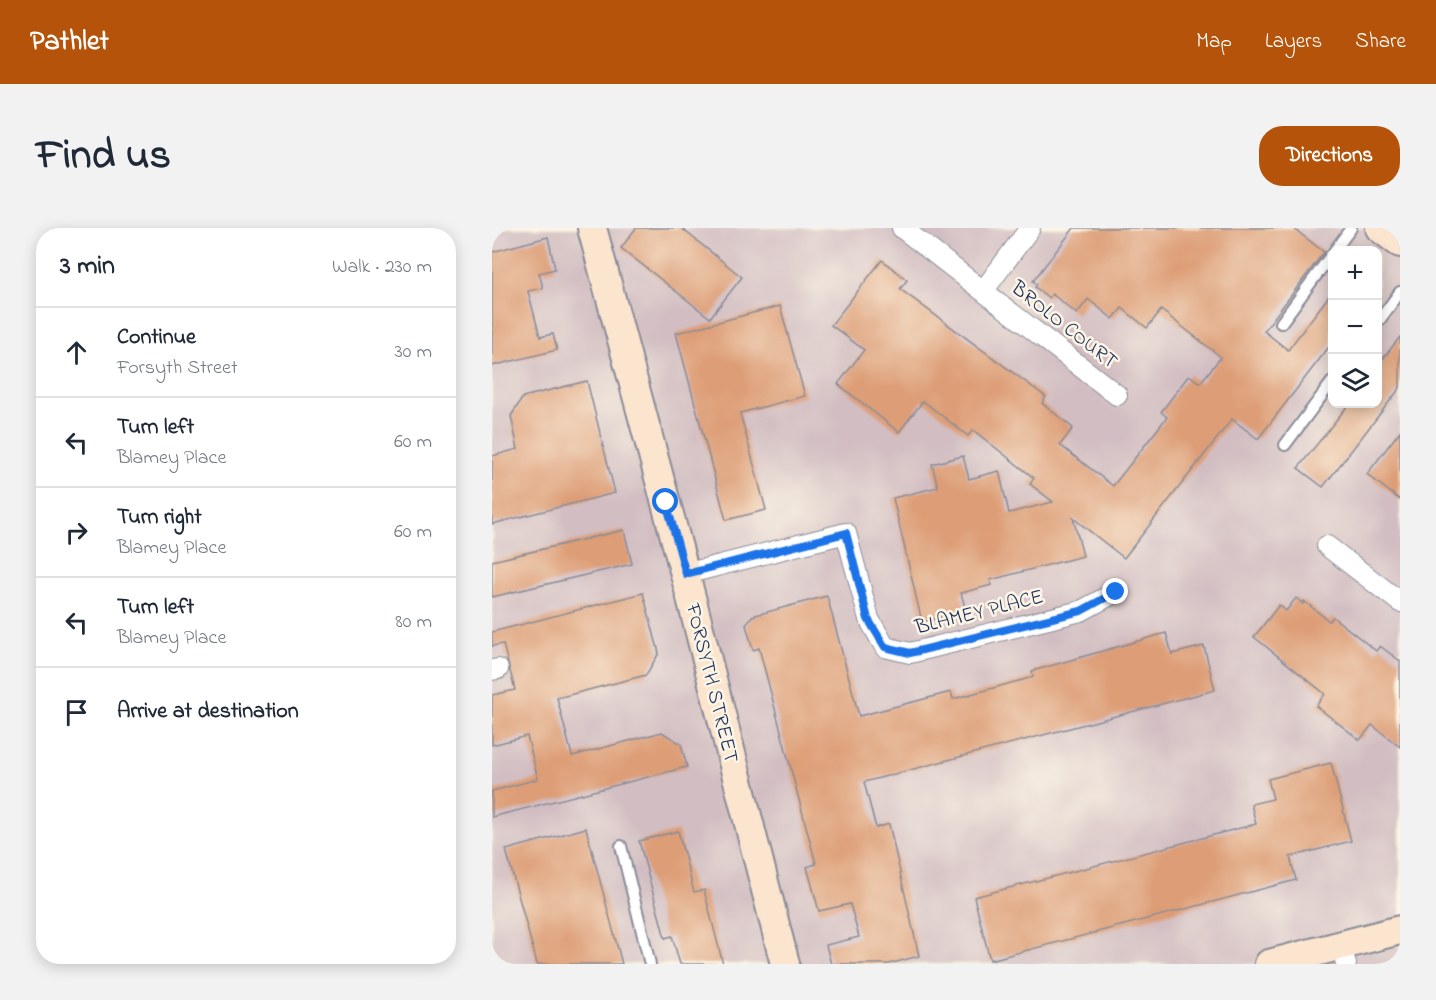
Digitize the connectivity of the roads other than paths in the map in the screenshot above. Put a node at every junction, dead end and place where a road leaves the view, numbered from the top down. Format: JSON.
{"nodes":[{"id":1,"x":592,"y":228,"type":"edge"},
{"id":2,"x":902,"y":228,"type":"edge"},
{"id":3,"x":1030,"y":228,"type":"edge"},
{"id":4,"x":1351,"y":228,"type":"edge"},
{"id":5,"x":1380,"y":228,"type":"edge"},
{"id":6,"x":1400,"y":243,"type":"edge"},
{"id":7,"x":1338,"y":246,"type":"edge"},
{"id":8,"x":1328,"y":260,"type":"edge"},
{"id":9,"x":984,"y":290,"type":"junction"},
{"id":10,"x":1400,"y":292,"type":"edge"},
{"id":11,"x":1382,"y":315,"type":"edge"},
{"id":12,"x":1281,"y":323,"type":"dead end"},
{"id":13,"x":1328,"y":387,"type":"edge"},
{"id":14,"x":1117,"y":395,"type":"dead end"},
{"id":15,"x":1285,"y":445,"type":"dead end"},
{"id":16,"x":1327,"y":546,"type":"dead end"},
{"id":17,"x":686,"y":574,"type":"junction"},
{"id":18,"x":1116,"y":592,"type":"dead end"},
{"id":19,"x":1400,"y":602,"type":"edge"},
{"id":20,"x":621,"y":846,"type":"dead end"},
{"id":21,"x":1400,"y":930,"type":"edge"},
{"id":22,"x":1344,"y":955,"type":"edge"},
{"id":23,"x":650,"y":964,"type":"edge"},
{"id":24,"x":786,"y":964,"type":"edge"},
{"id":25,"x":1269,"y":964,"type":"edge"}],
"edges":[{"from":1,"to":17,"type":"street","name":"FORSYTH STREET"},
{"from":2,"to":9,"type":"street","name":"BROLO COURT"},
{"from":3,"to":9,"type":"street","name":"BROLO COURT"},
{"from":4,"to":7,"type":"lane"},
{"from":5,"to":6,"type":"street"},
{"from":8,"to":12,"type":"lane"},
{"from":9,"to":14,"type":"street","name":"BROLO COURT"},
{"from":10,"to":11,"type":"lane"},
{"from":13,"to":15,"type":"lane"},
{"from":16,"to":19,"type":"street"},
{"from":17,"to":18,"type":"street","name":"BLAMEY PLACE"},
{"from":17,"to":24,"type":"street","name":"FORSYTH STREET"},
{"from":20,"to":23,"type":"lane"},
{"from":21,"to":22,"type":"street"},
{"from":22,"to":25,"type":"street"}]}
